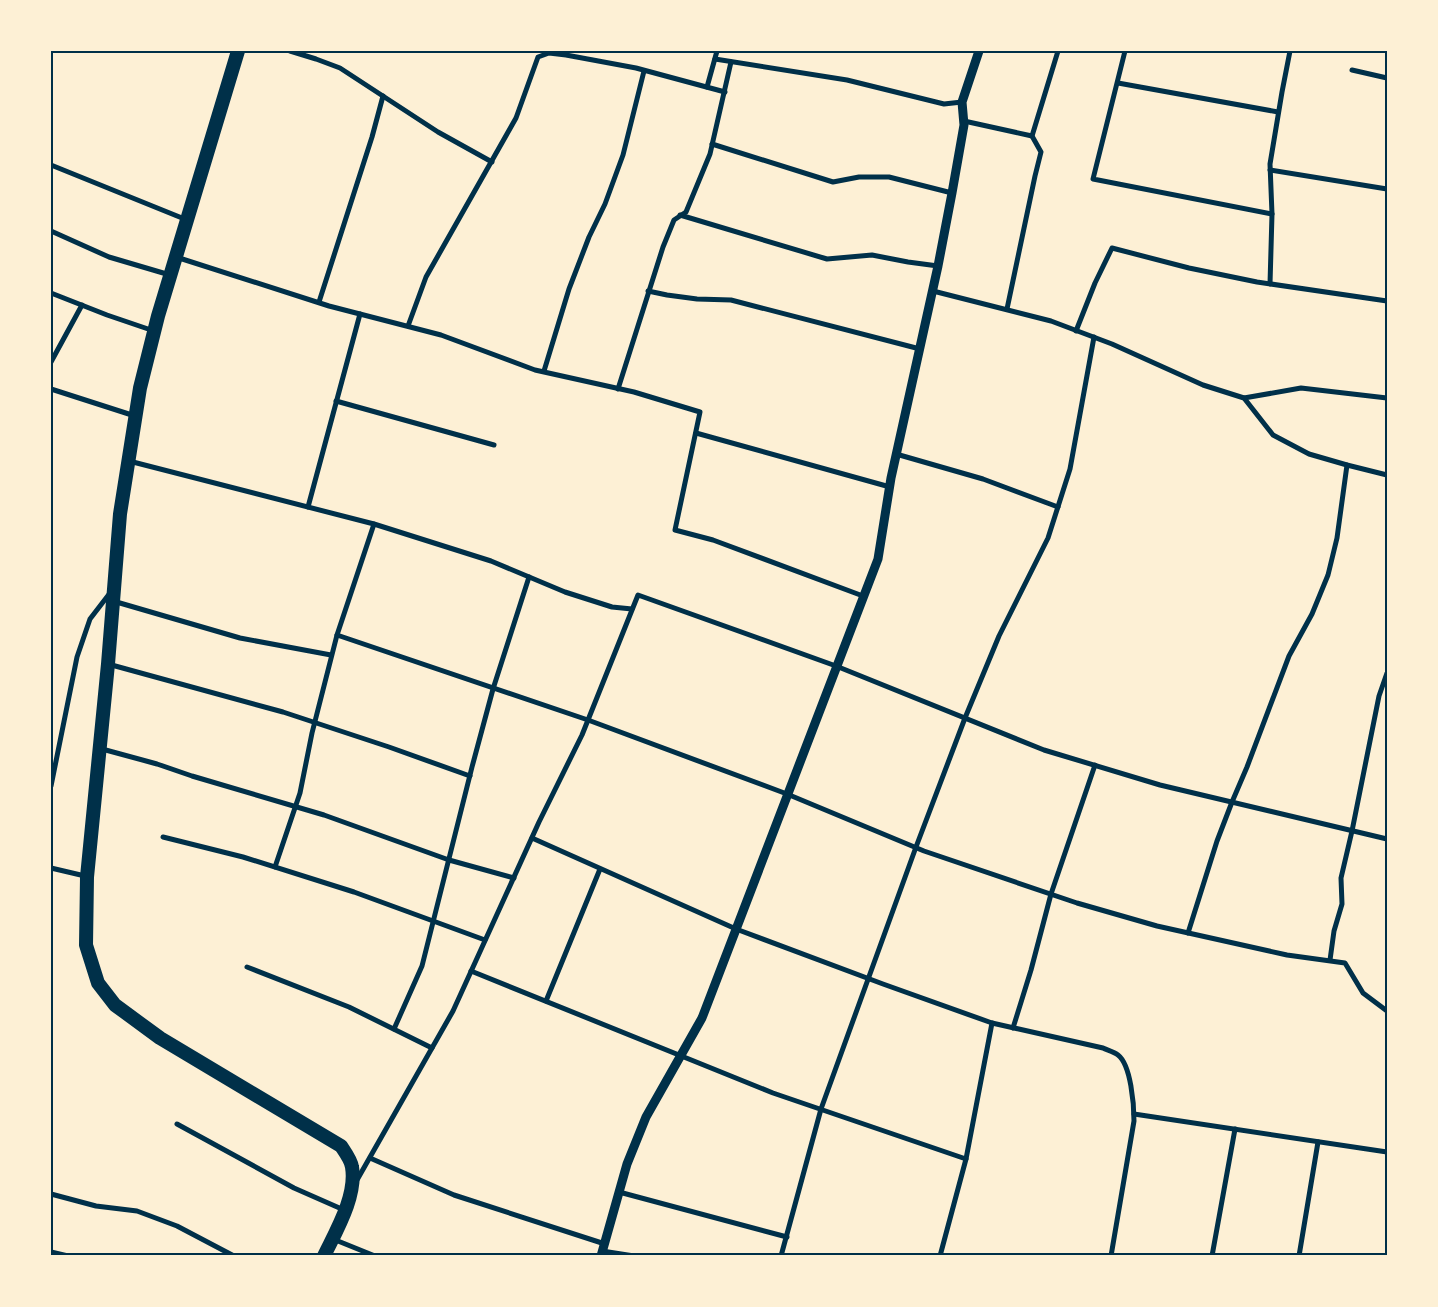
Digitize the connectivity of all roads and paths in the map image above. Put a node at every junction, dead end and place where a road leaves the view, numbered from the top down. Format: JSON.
{"nodes":[{"id":1,"x":238,"y":51,"type":"edge"},
{"id":2,"x":290,"y":51,"type":"edge"},
{"id":3,"x":717,"y":51,"type":"edge"},
{"id":4,"x":978,"y":51,"type":"edge"},
{"id":5,"x":1058,"y":51,"type":"edge"},
{"id":6,"x":1125,"y":51,"type":"edge"},
{"id":7,"x":1290,"y":51,"type":"edge"},
{"id":8,"x":715,"y":59,"type":"junction"},
{"id":9,"x":731,"y":62,"type":"junction"},
{"id":10,"x":1352,"y":70,"type":"dead end"},
{"id":11,"x":644,"y":71,"type":"junction"},
{"id":12,"x":1387,"y":78,"type":"edge"},
{"id":13,"x":1118,"y":83,"type":"junction"},
{"id":14,"x":706,"y":87,"type":"junction"},
{"id":15,"x":724,"y":92,"type":"junction"},
{"id":16,"x":384,"y":96,"type":"junction"},
{"id":17,"x":962,"y":102,"type":"junction"},
{"id":18,"x":1278,"y":112,"type":"junction"},
{"id":19,"x":964,"y":121,"type":"junction"},
{"id":20,"x":1032,"y":136,"type":"junction"},
{"id":21,"x":712,"y":144,"type":"junction"},
{"id":22,"x":492,"y":162,"type":"junction"},
{"id":23,"x":51,"y":165,"type":"edge"},
{"id":24,"x":1270,"y":170,"type":"junction"},
{"id":25,"x":1387,"y":189,"type":"edge"},
{"id":26,"x":952,"y":193,"type":"junction"},
{"id":27,"x":1272,"y":214,"type":"junction"},
{"id":28,"x":680,"y":215,"type":"junction"},
{"id":29,"x":187,"y":220,"type":"junction"},
{"id":30,"x":51,"y":231,"type":"edge"},
{"id":31,"x":176,"y":257,"type":"junction"},
{"id":32,"x":938,"y":266,"type":"junction"},
{"id":33,"x":171,"y":276,"type":"junction"},
{"id":34,"x":1270,"y":284,"type":"junction"},
{"id":35,"x":648,"y":291,"type":"junction"},
{"id":36,"x":933,"y":291,"type":"junction"},
{"id":37,"x":51,"y":293,"type":"edge"},
{"id":38,"x":1387,"y":301,"type":"edge"},
{"id":39,"x":319,"y":302,"type":"junction"},
{"id":40,"x":82,"y":305,"type":"junction"},
{"id":41,"x":1007,"y":309,"type":"junction"},
{"id":42,"x":360,"y":314,"type":"junction"},
{"id":43,"x":408,"y":326,"type":"junction"},
{"id":44,"x":1076,"y":331,"type":"junction"},
{"id":45,"x":154,"y":332,"type":"junction"},
{"id":46,"x":1094,"y":338,"type":"junction"},
{"id":47,"x":920,"y":349,"type":"junction"},
{"id":48,"x":51,"y":362,"type":"edge"},
{"id":49,"x":544,"y":371,"type":"junction"},
{"id":50,"x":618,"y":388,"type":"junction"},
{"id":51,"x":51,"y":389,"type":"edge"},
{"id":52,"x":1244,"y":398,"type":"junction"},
{"id":53,"x":1387,"y":398,"type":"edge"},
{"id":54,"x":336,"y":401,"type":"junction"},
{"id":55,"x":136,"y":416,"type":"junction"},
{"id":56,"x":696,"y":433,"type":"junction"},
{"id":57,"x":494,"y":445,"type":"dead end"},
{"id":58,"x":896,"y":454,"type":"junction"},
{"id":59,"x":128,"y":461,"type":"junction"},
{"id":60,"x":1347,"y":465,"type":"junction"},
{"id":61,"x":1387,"y":475,"type":"edge"},
{"id":62,"x":890,"y":487,"type":"junction"},
{"id":63,"x":308,"y":507,"type":"junction"},
{"id":64,"x":1058,"y":507,"type":"junction"},
{"id":65,"x":374,"y":524,"type":"junction"},
{"id":66,"x":529,"y":576,"type":"junction"},
{"id":67,"x":113,"y":595,"type":"junction"},
{"id":68,"x":863,"y":596,"type":"junction"},
{"id":69,"x":632,"y":609,"type":"junction"},
{"id":70,"x":337,"y":635,"type":"junction"},
{"id":71,"x":331,"y":655,"type":"junction"},
{"id":72,"x":108,"y":664,"type":"junction"},
{"id":73,"x":836,"y":666,"type":"junction"},
{"id":74,"x":1387,"y":673,"type":"edge"},
{"id":75,"x":493,"y":688,"type":"junction"},
{"id":76,"x":965,"y":718,"type":"junction"},
{"id":77,"x":588,"y":720,"type":"junction"},
{"id":78,"x":314,"y":722,"type":"junction"},
{"id":79,"x":100,"y":749,"type":"junction"},
{"id":80,"x":1095,"y":765,"type":"junction"},
{"id":81,"x":470,"y":776,"type":"junction"},
{"id":82,"x":51,"y":786,"type":"edge"},
{"id":83,"x":787,"y":794,"type":"junction"},
{"id":84,"x":1232,"y":802,"type":"junction"},
{"id":85,"x":295,"y":806,"type":"junction"},
{"id":86,"x":1352,"y":832,"type":"junction"},
{"id":87,"x":163,"y":836,"type":"dead end"},
{"id":88,"x":532,"y":838,"type":"junction"},
{"id":89,"x":1387,"y":840,"type":"edge"},
{"id":90,"x":916,"y":847,"type":"junction"},
{"id":91,"x":449,"y":860,"type":"junction"},
{"id":92,"x":274,"y":867,"type":"junction"},
{"id":93,"x":51,"y":868,"type":"edge"},
{"id":94,"x":600,"y":869,"type":"junction"},
{"id":95,"x":87,"y":876,"type":"junction"},
{"id":96,"x":514,"y":878,"type":"junction"},
{"id":97,"x":1051,"y":894,"type":"junction"},
{"id":98,"x":434,"y":922,"type":"junction"},
{"id":99,"x":736,"y":929,"type":"junction"},
{"id":100,"x":1188,"y":933,"type":"junction"},
{"id":101,"x":485,"y":940,"type":"junction"},
{"id":102,"x":1330,"y":960,"type":"junction"},
{"id":103,"x":247,"y":968,"type":"dead end"},
{"id":104,"x":471,"y":971,"type":"junction"},
{"id":105,"x":868,"y":978,"type":"junction"},
{"id":106,"x":546,"y":1001,"type":"junction"},
{"id":107,"x":1387,"y":1011,"type":"edge"},
{"id":108,"x":992,"y":1023,"type":"junction"},
{"id":109,"x":1013,"y":1028,"type":"junction"},
{"id":110,"x":394,"y":1029,"type":"junction"},
{"id":111,"x":432,"y":1048,"type":"junction"},
{"id":112,"x":680,"y":1056,"type":"junction"},
{"id":113,"x":821,"y":1110,"type":"junction"},
{"id":114,"x":1134,"y":1114,"type":"junction"},
{"id":115,"x":177,"y":1124,"type":"dead end"},
{"id":116,"x":1235,"y":1129,"type":"junction"},
{"id":117,"x":1318,"y":1142,"type":"junction"},
{"id":118,"x":1387,"y":1152,"type":"edge"},
{"id":119,"x":370,"y":1158,"type":"junction"},
{"id":120,"x":966,"y":1159,"type":"junction"},
{"id":121,"x":353,"y":1187,"type":"junction"},
{"id":122,"x":619,"y":1192,"type":"junction"},
{"id":123,"x":51,"y":1194,"type":"edge"},
{"id":124,"x":345,"y":1210,"type":"junction"},
{"id":125,"x":786,"y":1237,"type":"junction"},
{"id":126,"x":332,"y":1239,"type":"junction"},
{"id":127,"x":603,"y":1250,"type":"edge"},
{"id":128,"x":51,"y":1252,"type":"edge"},
{"id":129,"x":68,"y":1256,"type":"edge"},
{"id":130,"x":234,"y":1256,"type":"edge"},
{"id":131,"x":324,"y":1256,"type":"edge"},
{"id":132,"x":375,"y":1256,"type":"edge"},
{"id":133,"x":634,"y":1256,"type":"edge"},
{"id":134,"x":781,"y":1256,"type":"edge"},
{"id":135,"x":940,"y":1256,"type":"edge"},
{"id":136,"x":1111,"y":1256,"type":"edge"},
{"id":137,"x":1212,"y":1256,"type":"edge"},
{"id":138,"x":1300,"y":1256,"type":"edge"}],
"edges":[{"from":1,"to":29,"type":"highway"},
{"from":2,"to":16,"type":"street"},
{"from":3,"to":8,"type":"street"},
{"from":4,"to":17,"type":"street"},
{"from":5,"to":20,"type":"street"},
{"from":6,"to":13,"type":"street"},
{"from":7,"to":18,"type":"street"},
{"from":8,"to":9,"type":"street"},
{"from":8,"to":14,"type":"street"},
{"from":9,"to":15,"type":"street"},
{"from":9,"to":17,"type":"street"},
{"from":10,"to":12,"type":"street"},
{"from":11,"to":14,"type":"street"},
{"from":11,"to":22,"type":"street"},
{"from":11,"to":49,"type":"street"},
{"from":13,"to":18,"type":"street"},
{"from":13,"to":27,"type":"street"},
{"from":14,"to":15,"type":"street"},
{"from":15,"to":21,"type":"street"},
{"from":16,"to":22,"type":"street"},
{"from":16,"to":39,"type":"street"},
{"from":17,"to":19,"type":"street"},
{"from":18,"to":24,"type":"street"},
{"from":19,"to":20,"type":"street"},
{"from":19,"to":26,"type":"street"},
{"from":20,"to":41,"type":"street"},
{"from":21,"to":26,"type":"street"},
{"from":21,"to":28,"type":"street"},
{"from":22,"to":43,"type":"street"},
{"from":23,"to":29,"type":"street"},
{"from":24,"to":25,"type":"street"},
{"from":24,"to":27,"type":"street"},
{"from":26,"to":32,"type":"street"},
{"from":27,"to":34,"type":"street"},
{"from":28,"to":32,"type":"street"},
{"from":28,"to":35,"type":"street"},
{"from":29,"to":31,"type":"highway"},
{"from":30,"to":33,"type":"street"},
{"from":31,"to":33,"type":"highway"},
{"from":31,"to":39,"type":"street"},
{"from":32,"to":36,"type":"street"},
{"from":33,"to":45,"type":"highway"},
{"from":34,"to":38,"type":"street"},
{"from":34,"to":44,"type":"street"},
{"from":35,"to":47,"type":"street"},
{"from":35,"to":50,"type":"street"},
{"from":36,"to":41,"type":"street"},
{"from":36,"to":47,"type":"street"},
{"from":37,"to":40,"type":"street"},
{"from":39,"to":42,"type":"street"},
{"from":40,"to":45,"type":"street"},
{"from":40,"to":48,"type":"street"},
{"from":41,"to":44,"type":"street"},
{"from":42,"to":43,"type":"street"},
{"from":42,"to":54,"type":"street"},
{"from":43,"to":49,"type":"street"},
{"from":44,"to":46,"type":"street"},
{"from":45,"to":55,"type":"highway"},
{"from":46,"to":52,"type":"street"},
{"from":46,"to":64,"type":"street"},
{"from":47,"to":58,"type":"street"},
{"from":49,"to":50,"type":"street"},
{"from":50,"to":56,"type":"street"},
{"from":51,"to":55,"type":"street"},
{"from":52,"to":53,"type":"street"},
{"from":52,"to":60,"type":"street"},
{"from":54,"to":57,"type":"street"},
{"from":54,"to":63,"type":"street"},
{"from":55,"to":59,"type":"highway"},
{"from":56,"to":62,"type":"street"},
{"from":56,"to":68,"type":"street"},
{"from":58,"to":62,"type":"street"},
{"from":58,"to":64,"type":"street"},
{"from":59,"to":63,"type":"street"},
{"from":59,"to":67,"type":"highway"},
{"from":60,"to":61,"type":"street"},
{"from":60,"to":84,"type":"street"},
{"from":62,"to":68,"type":"street"},
{"from":63,"to":65,"type":"street"},
{"from":64,"to":76,"type":"street"},
{"from":65,"to":66,"type":"street"},
{"from":65,"to":70,"type":"street"},
{"from":66,"to":69,"type":"street"},
{"from":66,"to":75,"type":"street"},
{"from":67,"to":71,"type":"street"},
{"from":67,"to":72,"type":"highway"},
{"from":67,"to":82,"type":"street"},
{"from":68,"to":73,"type":"street"},
{"from":69,"to":73,"type":"street"},
{"from":69,"to":77,"type":"street"},
{"from":70,"to":71,"type":"street"},
{"from":70,"to":75,"type":"street"},
{"from":71,"to":78,"type":"street"},
{"from":72,"to":78,"type":"street"},
{"from":72,"to":79,"type":"highway"},
{"from":73,"to":76,"type":"street"},
{"from":73,"to":83,"type":"street"},
{"from":74,"to":86,"type":"street"},
{"from":75,"to":77,"type":"street"},
{"from":75,"to":81,"type":"street"},
{"from":76,"to":80,"type":"street"},
{"from":76,"to":90,"type":"street"},
{"from":77,"to":83,"type":"street"},
{"from":77,"to":88,"type":"street"},
{"from":78,"to":81,"type":"street"},
{"from":78,"to":85,"type":"street"},
{"from":79,"to":85,"type":"street"},
{"from":79,"to":95,"type":"highway"},
{"from":80,"to":84,"type":"street"},
{"from":80,"to":97,"type":"street"},
{"from":81,"to":91,"type":"street"},
{"from":83,"to":90,"type":"street"},
{"from":83,"to":99,"type":"street"},
{"from":84,"to":86,"type":"street"},
{"from":84,"to":100,"type":"street"},
{"from":85,"to":91,"type":"street"},
{"from":85,"to":92,"type":"street"},
{"from":86,"to":89,"type":"street"},
{"from":86,"to":102,"type":"street"},
{"from":87,"to":92,"type":"street"},
{"from":88,"to":94,"type":"street"},
{"from":88,"to":96,"type":"street"},
{"from":90,"to":97,"type":"street"},
{"from":90,"to":105,"type":"street"},
{"from":91,"to":96,"type":"street"},
{"from":91,"to":98,"type":"street"},
{"from":92,"to":98,"type":"street"},
{"from":93,"to":95,"type":"street"},
{"from":94,"to":99,"type":"street"},
{"from":94,"to":106,"type":"street"},
{"from":95,"to":121,"type":"highway"},
{"from":96,"to":101,"type":"street"},
{"from":97,"to":100,"type":"street"},
{"from":97,"to":109,"type":"street"},
{"from":98,"to":101,"type":"street"},
{"from":98,"to":110,"type":"street"},
{"from":99,"to":105,"type":"street"},
{"from":99,"to":112,"type":"street"},
{"from":100,"to":102,"type":"street"},
{"from":101,"to":104,"type":"street"},
{"from":102,"to":107,"type":"street"},
{"from":103,"to":110,"type":"street"},
{"from":104,"to":106,"type":"street"},
{"from":104,"to":111,"type":"street"},
{"from":105,"to":108,"type":"street"},
{"from":105,"to":113,"type":"street"},
{"from":106,"to":112,"type":"street"},
{"from":108,"to":109,"type":"street"},
{"from":108,"to":120,"type":"street"},
{"from":109,"to":114,"type":"street"},
{"from":110,"to":111,"type":"street"},
{"from":111,"to":119,"type":"street"},
{"from":112,"to":113,"type":"street"},
{"from":112,"to":122,"type":"street"},
{"from":113,"to":120,"type":"street"},
{"from":113,"to":125,"type":"street"},
{"from":114,"to":116,"type":"street"},
{"from":114,"to":136,"type":"street"},
{"from":115,"to":124,"type":"street"},
{"from":116,"to":117,"type":"street"},
{"from":116,"to":137,"type":"street"},
{"from":117,"to":118,"type":"street"},
{"from":117,"to":138,"type":"street"},
{"from":119,"to":121,"type":"street"},
{"from":119,"to":127,"type":"street"},
{"from":120,"to":135,"type":"street"},
{"from":121,"to":124,"type":"highway"},
{"from":122,"to":125,"type":"street"},
{"from":122,"to":127,"type":"street"},
{"from":123,"to":130,"type":"street"},
{"from":124,"to":126,"type":"highway"},
{"from":125,"to":134,"type":"street"},
{"from":126,"to":131,"type":"highway"},
{"from":126,"to":132,"type":"street"},
{"from":127,"to":133,"type":"street"},
{"from":128,"to":129,"type":"street"}]}
